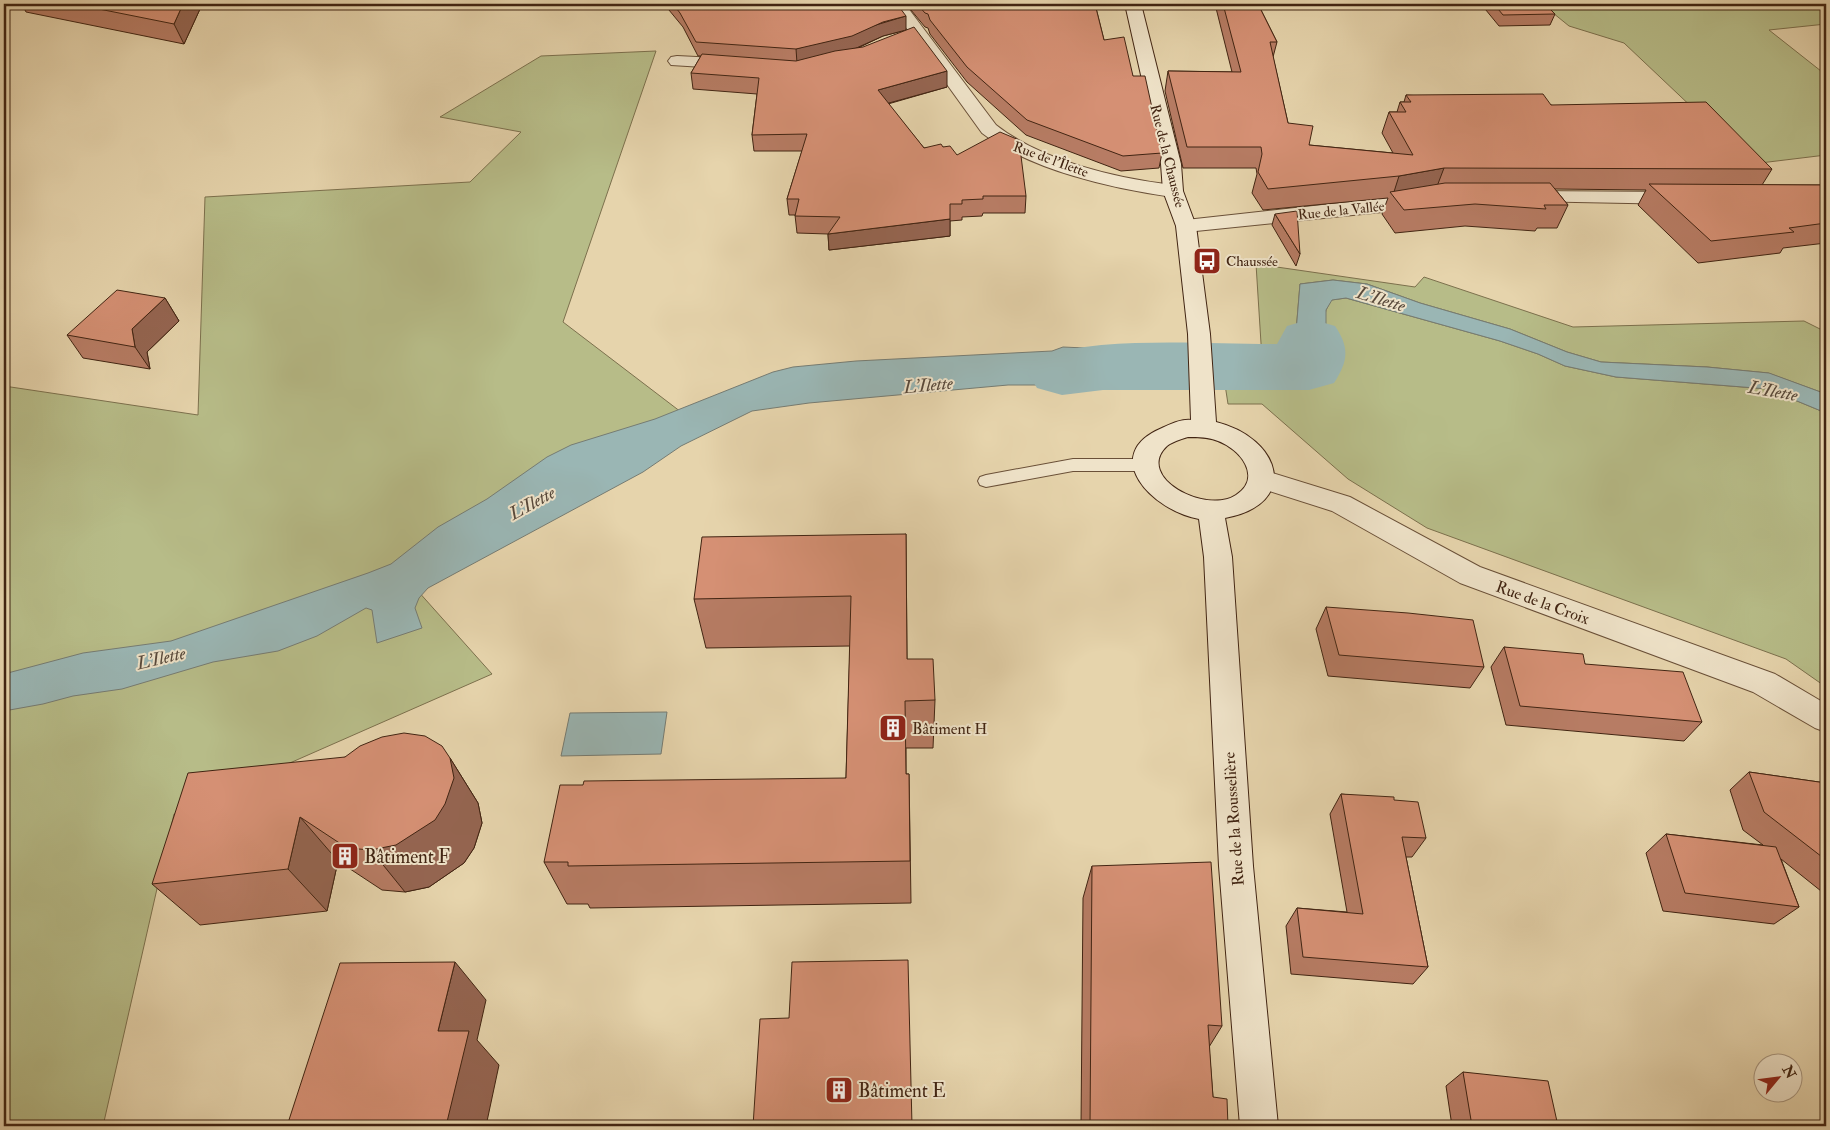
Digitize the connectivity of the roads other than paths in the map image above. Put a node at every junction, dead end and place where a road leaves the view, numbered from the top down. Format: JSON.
{"nodes":[{"id":1,"x":897,"y":4,"type":"edge"},
{"id":2,"x":1133,"y":4,"type":"edge"},
{"id":3,"x":921,"y":33,"type":"junction"},
{"id":4,"x":898,"y":40,"type":"edge"},
{"id":5,"x":677,"y":62,"type":"dead end"},
{"id":6,"x":753,"y":65,"type":"edge"},
{"id":7,"x":1173,"y":191,"type":"junction"},
{"id":8,"x":1501,"y":197,"type":"edge"},
{"id":9,"x":1445,"y":198,"type":"edge"},
{"id":10,"x":1697,"y":198,"type":"edge"},
{"id":11,"x":1186,"y":226,"type":"junction"},
{"id":12,"x":1204,"y":428,"type":"junction"},
{"id":13,"x":1144,"y":465,"type":"junction"},
{"id":14,"x":1262,"y":480,"type":"junction"},
{"id":15,"x":986,"y":481,"type":"dead end"},
{"id":16,"x":1210,"y":511,"type":"junction"},
{"id":17,"x":1826,"y":719,"type":"edge"},
{"id":18,"x":1259,"y":1126,"type":"edge"}],
"edges":[{"from":1,"to":3,"type":"street","name":"Rue de l'Îlette"},
{"from":2,"to":7,"type":"street","name":"Rue de la Chaussée"},
{"from":3,"to":4,"type":"street"},
{"from":3,"to":7,"type":"street","name":"Rue de l'Îlette"},
{"from":5,"to":6,"type":"street"},
{"from":7,"to":11,"type":"street","name":"Rue de la Chaussée"},
{"from":8,"to":10,"type":"street"},
{"from":9,"to":11,"type":"street","name":"Rue de la Vallée"},
{"from":11,"to":12,"type":"street","name":"Rue de la Chaussée"},
{"from":12,"to":13,"type":"street"},
{"from":12,"to":14,"type":"street"},
{"from":13,"to":15,"type":"lane"},
{"from":13,"to":16,"type":"street"},
{"from":14,"to":16,"type":"street"},
{"from":14,"to":17,"type":"street","name":"Rue de la Croix"},
{"from":16,"to":18,"type":"street","name":"Rue de la Rousselière"}]}
